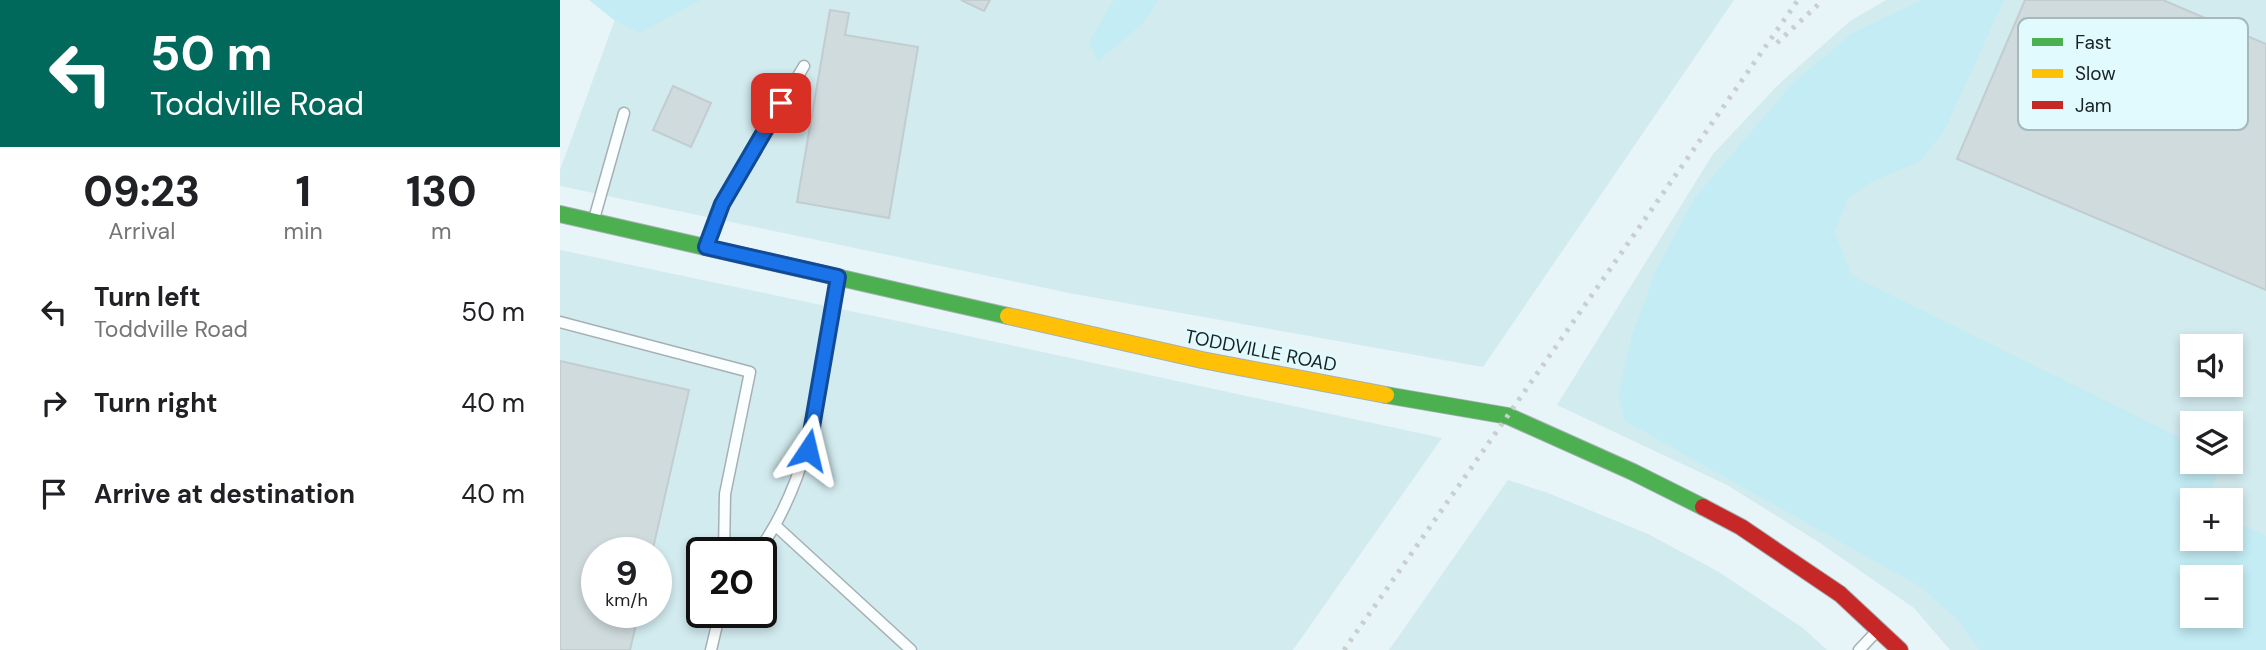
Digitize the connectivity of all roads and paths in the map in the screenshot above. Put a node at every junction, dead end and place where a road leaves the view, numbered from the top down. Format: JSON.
{"nodes":[{"id":1,"x":804,"y":66,"type":"dead end"},
{"id":2,"x":624,"y":113,"type":"dead end"},
{"id":3,"x":560,"y":214,"type":"edge"},
{"id":4,"x":594,"y":221,"type":"junction"},
{"id":5,"x":706,"y":247,"type":"junction"},
{"id":6,"x":838,"y":277,"type":"junction"},
{"id":7,"x":560,"y":322,"type":"edge"},
{"id":8,"x":777,"y":527,"type":"junction"},
{"id":9,"x":724,"y":537,"type":"edge"},
{"id":10,"x":769,"y":537,"type":"edge"},
{"id":11,"x":716,"y":628,"type":"edge"},
{"id":12,"x":1879,"y":629,"type":"junction"},
{"id":13,"x":711,"y":650,"type":"edge"},
{"id":14,"x":911,"y":650,"type":"edge"},
{"id":15,"x":1859,"y":650,"type":"edge"},
{"id":16,"x":1900,"y":650,"type":"edge"}],
"edges":[{"from":1,"to":5,"type":"lane"},
{"from":2,"to":4,"type":"lane"},
{"from":3,"to":4,"type":"street","name":"TODDVILLE ROAD"},
{"from":4,"to":5,"type":"street","name":"TODDVILLE ROAD"},
{"from":5,"to":6,"type":"street","name":"TODDVILLE ROAD"},
{"from":6,"to":8,"type":"lane"},
{"from":6,"to":12,"type":"street","name":"TODDVILLE ROAD"},
{"from":7,"to":9,"type":"lane"},
{"from":8,"to":10,"type":"lane"},
{"from":8,"to":14,"type":"lane"},
{"from":11,"to":13,"type":"lane"},
{"from":12,"to":15,"type":"lane"},
{"from":12,"to":16,"type":"street","name":"TODDVILLE ROAD"}]}
